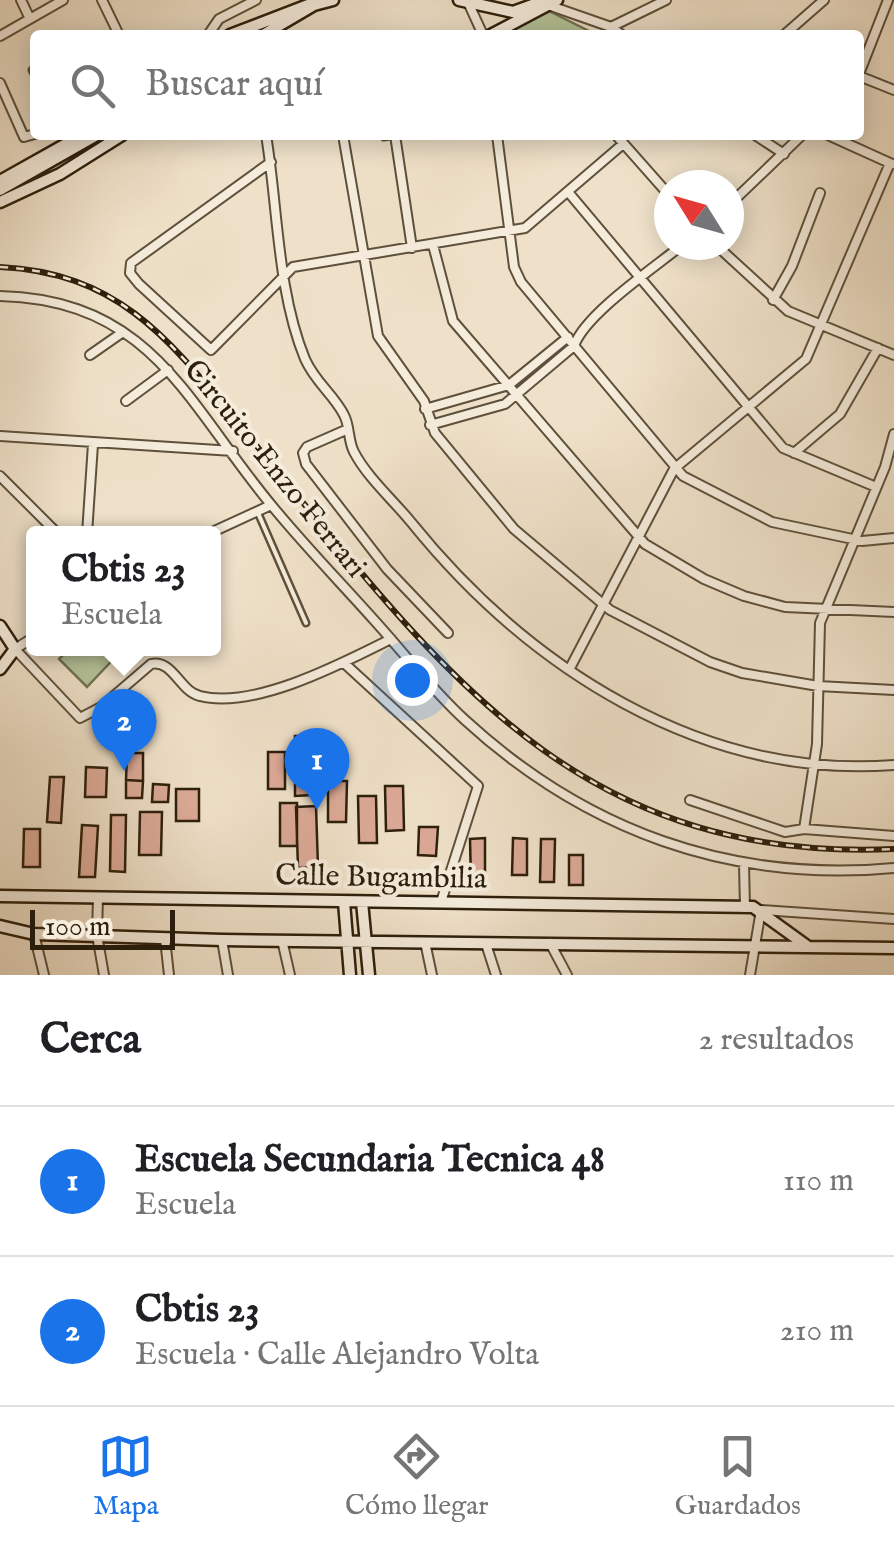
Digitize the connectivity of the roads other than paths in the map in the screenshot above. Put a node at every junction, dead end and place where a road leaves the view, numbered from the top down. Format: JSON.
{"nodes":[{"id":1,"x":21,"y":0,"type":"edge"},
{"id":2,"x":63,"y":0,"type":"edge"},
{"id":3,"x":102,"y":0,"type":"edge"},
{"id":4,"x":256,"y":0,"type":"edge"},
{"id":5,"x":333,"y":0,"type":"edge"},
{"id":6,"x":824,"y":0,"type":"edge"},
{"id":7,"x":464,"y":1,"type":"edge"},
{"id":8,"x":660,"y":1,"type":"edge"},
{"id":9,"x":318,"y":2,"type":"edge"},
{"id":10,"x":548,"y":2,"type":"edge"},
{"id":11,"x":890,"y":3,"type":"edge"},
{"id":12,"x":812,"y":4,"type":"edge"},
{"id":13,"x":30,"y":19,"type":"junction"},
{"id":14,"x":611,"y":27,"type":"junction"},
{"id":15,"x":117,"y":30,"type":"edge"},
{"id":16,"x":211,"y":30,"type":"edge"},
{"id":17,"x":243,"y":30,"type":"edge"},
{"id":18,"x":271,"y":30,"type":"edge"},
{"id":19,"x":482,"y":30,"type":"edge"},
{"id":20,"x":500,"y":30,"type":"edge"},
{"id":21,"x":615,"y":30,"type":"edge"},
{"id":22,"x":789,"y":30,"type":"edge"},
{"id":23,"x":0,"y":36,"type":"edge"},
{"id":24,"x":864,"y":63,"type":"edge"},
{"id":25,"x":864,"y":77,"type":"edge"},
{"id":26,"x":0,"y":83,"type":"edge"},
{"id":27,"x":894,"y":90,"type":"edge"},
{"id":28,"x":30,"y":135,"type":"edge"},
{"id":29,"x":62,"y":140,"type":"edge"},
{"id":30,"x":72,"y":140,"type":"edge"},
{"id":31,"x":88,"y":140,"type":"edge"},
{"id":32,"x":114,"y":140,"type":"edge"},
{"id":33,"x":267,"y":140,"type":"edge"},
{"id":34,"x":343,"y":140,"type":"edge"},
{"id":35,"x":397,"y":140,"type":"edge"},
{"id":36,"x":499,"y":140,"type":"edge"},
{"id":37,"x":620,"y":140,"type":"edge"},
{"id":38,"x":763,"y":140,"type":"edge"},
{"id":39,"x":797,"y":140,"type":"edge"},
{"id":40,"x":839,"y":140,"type":"edge"},
{"id":41,"x":624,"y":144,"type":"junction"},
{"id":42,"x":784,"y":154,"type":"junction"},
{"id":43,"x":271,"y":162,"type":"junction"},
{"id":44,"x":892,"y":164,"type":"edge"},
{"id":45,"x":0,"y":178,"type":"edge"},
{"id":46,"x":654,"y":178,"type":"edge"},
{"id":47,"x":0,"y":190,"type":"edge"},
{"id":48,"x":744,"y":191,"type":"edge"},
{"id":49,"x":568,"y":194,"type":"junction"},
{"id":50,"x":820,"y":194,"type":"dead end"},
{"id":51,"x":0,"y":202,"type":"edge"},
{"id":52,"x":510,"y":233,"type":"junction"},
{"id":53,"x":433,"y":245,"type":"junction"},
{"id":54,"x":412,"y":248,"type":"junction"},
{"id":55,"x":362,"y":255,"type":"junction"},
{"id":56,"x":663,"y":260,"type":"edge"},
{"id":57,"x":732,"y":260,"type":"edge"},
{"id":58,"x":286,"y":274,"type":"junction"},
{"id":59,"x":641,"y":278,"type":"junction"},
{"id":60,"x":0,"y":296,"type":"edge"},
{"id":61,"x":773,"y":300,"type":"junction"},
{"id":62,"x":823,"y":328,"type":"junction"},
{"id":63,"x":123,"y":332,"type":"junction"},
{"id":64,"x":572,"y":337,"type":"junction"},
{"id":65,"x":574,"y":346,"type":"junction"},
{"id":66,"x":878,"y":348,"type":"junction"},
{"id":67,"x":894,"y":355,"type":"edge"},
{"id":68,"x":90,"y":356,"type":"dead end"},
{"id":69,"x":168,"y":370,"type":"junction"},
{"id":70,"x":509,"y":385,"type":"junction"},
{"id":71,"x":517,"y":396,"type":"junction"},
{"id":72,"x":126,"y":402,"type":"dead end"},
{"id":73,"x":748,"y":406,"type":"junction"},
{"id":74,"x":425,"y":410,"type":"junction"},
{"id":75,"x":430,"y":424,"type":"junction"},
{"id":76,"x":348,"y":429,"type":"junction"},
{"id":77,"x":894,"y":434,"type":"edge"},
{"id":78,"x":0,"y":436,"type":"edge"},
{"id":79,"x":93,"y":444,"type":"junction"},
{"id":80,"x":233,"y":451,"type":"junction"},
{"id":81,"x":794,"y":454,"type":"junction"},
{"id":82,"x":674,"y":469,"type":"junction"},
{"id":83,"x":0,"y":476,"type":"edge"},
{"id":84,"x":876,"y":487,"type":"junction"},
{"id":85,"x":271,"y":505,"type":"junction"},
{"id":86,"x":257,"y":512,"type":"junction"},
{"id":87,"x":50,"y":526,"type":"edge"},
{"id":88,"x":88,"y":526,"type":"edge"},
{"id":89,"x":221,"y":528,"type":"edge"},
{"id":90,"x":637,"y":536,"type":"junction"},
{"id":91,"x":894,"y":538,"type":"edge"},
{"id":92,"x":854,"y":539,"type":"junction"},
{"id":93,"x":604,"y":603,"type":"junction"},
{"id":94,"x":825,"y":611,"type":"junction"},
{"id":95,"x":894,"y":612,"type":"edge"},
{"id":96,"x":306,"y":623,"type":"dead end"},
{"id":97,"x":0,"y":626,"type":"edge"},
{"id":98,"x":448,"y":633,"type":"dead end"},
{"id":99,"x":391,"y":639,"type":"junction"},
{"id":100,"x":26,"y":641,"type":"edge"},
{"id":101,"x":15,"y":648,"type":"junction"},
{"id":102,"x":344,"y":663,"type":"junction"},
{"id":103,"x":0,"y":669,"type":"edge"},
{"id":104,"x":570,"y":670,"type":"junction"},
{"id":105,"x":818,"y":686,"type":"junction"},
{"id":106,"x":894,"y":690,"type":"edge"},
{"id":107,"x":815,"y":762,"type":"junction"},
{"id":108,"x":894,"y":764,"type":"edge"},
{"id":109,"x":690,"y":800,"type":"dead end"},
{"id":110,"x":804,"y":829,"type":"junction"},
{"id":111,"x":894,"y":836,"type":"edge"},
{"id":112,"x":744,"y":865,"type":"junction"},
{"id":113,"x":894,"y":868,"type":"edge"},
{"id":114,"x":0,"y":895,"type":"edge"},
{"id":115,"x":98,"y":897,"type":"junction"},
{"id":116,"x":344,"y":902,"type":"junction"},
{"id":117,"x":362,"y":902,"type":"junction"},
{"id":118,"x":441,"y":902,"type":"junction"},
{"id":119,"x":745,"y":908,"type":"junction"},
{"id":120,"x":761,"y":910,"type":"junction"},
{"id":121,"x":894,"y":919,"type":"edge"},
{"id":122,"x":0,"y":926,"type":"edge"},
{"id":123,"x":34,"y":934,"type":"junction"},
{"id":124,"x":96,"y":934,"type":"junction"},
{"id":125,"x":165,"y":939,"type":"junction"},
{"id":126,"x":222,"y":940,"type":"junction"},
{"id":127,"x":282,"y":940,"type":"junction"},
{"id":128,"x":346,"y":941,"type":"junction"},
{"id":129,"x":365,"y":942,"type":"junction"},
{"id":130,"x":425,"y":942,"type":"junction"},
{"id":131,"x":550,"y":943,"type":"junction"},
{"id":132,"x":486,"y":944,"type":"junction"},
{"id":133,"x":753,"y":946,"type":"junction"},
{"id":134,"x":808,"y":947,"type":"junction"},
{"id":135,"x":894,"y":948,"type":"edge"},
{"id":136,"x":44,"y":975,"type":"edge"},
{"id":137,"x":104,"y":975,"type":"edge"},
{"id":138,"x":169,"y":975,"type":"edge"},
{"id":139,"x":228,"y":975,"type":"edge"},
{"id":140,"x":290,"y":975,"type":"edge"},
{"id":141,"x":350,"y":975,"type":"edge"},
{"id":142,"x":370,"y":975,"type":"edge"},
{"id":143,"x":432,"y":975,"type":"edge"},
{"id":144,"x":496,"y":975,"type":"edge"},
{"id":145,"x":567,"y":975,"type":"edge"},
{"id":146,"x":750,"y":975,"type":"edge"}],
"edges":[{"from":1,"to":13,"type":"street"},
{"from":2,"to":13,"type":"street"},
{"from":3,"to":15,"type":"street"},
{"from":4,"to":16,"type":"street"},
{"from":5,"to":9,"type":"street"},
{"from":6,"to":12,"type":"street"},
{"from":7,"to":10,"type":"street"},
{"from":7,"to":19,"type":"street"},
{"from":8,"to":14,"type":"street"},
{"from":9,"to":17,"type":"street"},
{"from":9,"to":18,"type":"street"},
{"from":10,"to":14,"type":"street"},
{"from":10,"to":20,"type":"street"},
{"from":11,"to":24,"type":"street"},
{"from":12,"to":22,"type":"street"},
{"from":13,"to":23,"type":"street"},
{"from":14,"to":21,"type":"street"},
{"from":25,"to":27,"type":"street"},
{"from":26,"to":28,"type":"street"},
{"from":29,"to":45,"type":"street"},
{"from":30,"to":45,"type":"street"},
{"from":31,"to":47,"type":"street"},
{"from":32,"to":51,"type":"street"},
{"from":33,"to":43,"type":"street"},
{"from":34,"to":55,"type":"street"},
{"from":35,"to":54,"type":"street"},
{"from":36,"to":52,"type":"street"},
{"from":37,"to":41,"type":"street"},
{"from":38,"to":42,"type":"street"},
{"from":39,"to":42,"type":"street"},
{"from":40,"to":44,"type":"street"},
{"from":41,"to":46,"type":"street"},
{"from":41,"to":49,"type":"street"},
{"from":42,"to":48,"type":"street"},
{"from":43,"to":58,"type":"street"},
{"from":43,"to":58,"type":"street"},
{"from":44,"to":62,"type":"street"},
{"from":49,"to":52,"type":"street"},
{"from":49,"to":59,"type":"street"},
{"from":50,"to":61,"type":"street"},
{"from":52,"to":53,"type":"street"},
{"from":52,"to":64,"type":"street"},
{"from":53,"to":54,"type":"street"},
{"from":53,"to":70,"type":"street"},
{"from":54,"to":55,"type":"street"},
{"from":55,"to":58,"type":"street"},
{"from":55,"to":74,"type":"street"},
{"from":56,"to":59,"type":"street"},
{"from":57,"to":61,"type":"street"},
{"from":58,"to":76,"type":"street"},
{"from":59,"to":64,"type":"street"},
{"from":59,"to":73,"type":"street"},
{"from":60,"to":63,"type":"street","name":"Circuito Enzo Ferrari"},
{"from":61,"to":62,"type":"street"},
{"from":62,"to":66,"type":"street"},
{"from":62,"to":73,"type":"street"},
{"from":63,"to":68,"type":"street"},
{"from":63,"to":69,"type":"street","name":"Circuito Enzo Ferrari"},
{"from":64,"to":65,"type":"street"},
{"from":64,"to":70,"type":"street"},
{"from":65,"to":71,"type":"street"},
{"from":65,"to":82,"type":"street"},
{"from":66,"to":67,"type":"street"},
{"from":66,"to":81,"type":"street"},
{"from":69,"to":72,"type":"street"},
{"from":69,"to":80,"type":"street","name":"Circuito Enzo Ferrari"},
{"from":70,"to":71,"type":"street"},
{"from":70,"to":74,"type":"street"},
{"from":71,"to":75,"type":"street"},
{"from":71,"to":90,"type":"street"},
{"from":73,"to":81,"type":"street"},
{"from":73,"to":82,"type":"street"},
{"from":74,"to":75,"type":"street"},
{"from":75,"to":93,"type":"street"},
{"from":76,"to":98,"type":"street"},
{"from":76,"to":104,"type":"street"},
{"from":77,"to":84,"type":"street"},
{"from":78,"to":79,"type":"street"},
{"from":79,"to":80,"type":"street"},
{"from":79,"to":88,"type":"street"},
{"from":80,"to":85,"type":"street","name":"Circuito Enzo Ferrari"},
{"from":81,"to":84,"type":"street"},
{"from":82,"to":90,"type":"street"},
{"from":82,"to":92,"type":"street"},
{"from":83,"to":87,"type":"street"},
{"from":84,"to":92,"type":"street"},
{"from":85,"to":86,"type":"street"},
{"from":85,"to":99,"type":"street","name":"Circuito Enzo Ferrari"},
{"from":86,"to":89,"type":"street"},
{"from":86,"to":96,"type":"lane"},
{"from":90,"to":93,"type":"street"},
{"from":90,"to":94,"type":"street"},
{"from":91,"to":92,"type":"street"},
{"from":92,"to":94,"type":"street"},
{"from":93,"to":104,"type":"street"},
{"from":93,"to":105,"type":"street"},
{"from":94,"to":95,"type":"street"},
{"from":94,"to":105,"type":"street"},
{"from":97,"to":101,"type":"street"},
{"from":99,"to":102,"type":"street"},
{"from":99,"to":112,"type":"street","name":"Circuito Enzo Ferrari"},
{"from":100,"to":101,"type":"street"},
{"from":101,"to":102,"type":"street"},
{"from":101,"to":103,"type":"street"},
{"from":102,"to":118,"type":"street"},
{"from":104,"to":107,"type":"street"},
{"from":105,"to":106,"type":"street"},
{"from":105,"to":107,"type":"street"},
{"from":107,"to":108,"type":"street"},
{"from":107,"to":110,"type":"street"},
{"from":109,"to":110,"type":"street"},
{"from":110,"to":111,"type":"street"},
{"from":112,"to":113,"type":"street","name":"Circuito Enzo Ferrari"},
{"from":112,"to":119,"type":"street"},
{"from":114,"to":115,"type":"street","name":"Calle Bugambilia"},
{"from":115,"to":116,"type":"street","name":"Calle Bugambilia"},
{"from":115,"to":124,"type":"street"},
{"from":116,"to":117,"type":"street","name":"Calle Bugambilia"},
{"from":116,"to":128,"type":"street"},
{"from":117,"to":118,"type":"street","name":"Calle Bugambilia"},
{"from":117,"to":129,"type":"street"},
{"from":118,"to":119,"type":"street","name":"Calle Bugambilia"},
{"from":119,"to":120,"type":"street","name":"Calle Bugambilia"},
{"from":120,"to":121,"type":"street"},
{"from":120,"to":133,"type":"street"},
{"from":120,"to":134,"type":"street"},
{"from":122,"to":123,"type":"street"},
{"from":123,"to":124,"type":"street"},
{"from":123,"to":136,"type":"street"},
{"from":124,"to":125,"type":"street"},
{"from":124,"to":137,"type":"street"},
{"from":125,"to":126,"type":"street"},
{"from":125,"to":138,"type":"street"},
{"from":126,"to":127,"type":"street"},
{"from":126,"to":139,"type":"street"},
{"from":127,"to":128,"type":"street"},
{"from":127,"to":140,"type":"street"},
{"from":128,"to":129,"type":"street"},
{"from":128,"to":141,"type":"street"},
{"from":129,"to":130,"type":"street"},
{"from":129,"to":142,"type":"street"},
{"from":130,"to":132,"type":"street"},
{"from":130,"to":143,"type":"street"},
{"from":131,"to":132,"type":"street"},
{"from":131,"to":133,"type":"street"},
{"from":131,"to":145,"type":"street"},
{"from":132,"to":144,"type":"street"},
{"from":133,"to":134,"type":"street"},
{"from":133,"to":146,"type":"street"},
{"from":134,"to":135,"type":"street"}]}
